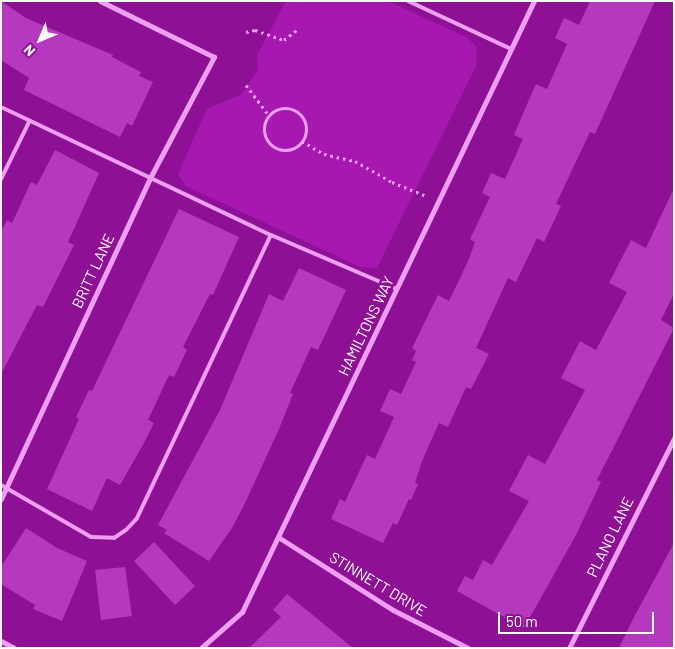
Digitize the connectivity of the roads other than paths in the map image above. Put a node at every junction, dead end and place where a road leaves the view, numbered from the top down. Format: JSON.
{"nodes":[{"id":1,"x":100,"y":1,"type":"edge"},
{"id":2,"x":408,"y":1,"type":"edge"},
{"id":3,"x":534,"y":1,"type":"edge"},
{"id":4,"x":511,"y":49,"type":"junction"},
{"id":5,"x":1,"y":106,"type":"edge"},
{"id":6,"x":29,"y":122,"type":"junction"},
{"id":7,"x":151,"y":176,"type":"junction"},
{"id":8,"x":1,"y":179,"type":"edge"},
{"id":9,"x":271,"y":235,"type":"junction"},
{"id":10,"x":397,"y":289,"type":"junction"},
{"id":11,"x":674,"y":438,"type":"edge"},
{"id":12,"x":1,"y":485,"type":"edge"},
{"id":13,"x":7,"y":488,"type":"junction"},
{"id":14,"x":1,"y":499,"type":"edge"},
{"id":15,"x":278,"y":537,"type":"junction"},
{"id":16,"x":1,"y":641,"type":"edge"},
{"id":17,"x":14,"y":648,"type":"edge"},
{"id":18,"x":201,"y":648,"type":"edge"},
{"id":19,"x":468,"y":648,"type":"edge"},
{"id":20,"x":569,"y":648,"type":"edge"}],
"edges":[{"from":1,"to":7,"type":"street","name":"BRITT LANE"},
{"from":2,"to":4,"type":"lane"},
{"from":3,"to":4,"type":"street","name":"HAMILTONS WAY"},
{"from":4,"to":10,"type":"street","name":"HAMILTONS WAY"},
{"from":5,"to":6,"type":"lane"},
{"from":6,"to":7,"type":"lane"},
{"from":6,"to":8,"type":"lane"},
{"from":7,"to":9,"type":"lane"},
{"from":7,"to":13,"type":"street","name":"BRITT LANE"},
{"from":9,"to":10,"type":"lane"},
{"from":9,"to":13,"type":"lane"},
{"from":10,"to":15,"type":"street","name":"HAMILTONS WAY"},
{"from":11,"to":20,"type":"street","name":"PLANO LANE"},
{"from":12,"to":13,"type":"lane"},
{"from":13,"to":14,"type":"street","name":"BRITT LANE"},
{"from":15,"to":18,"type":"street","name":"HAMILTONS WAY"},
{"from":15,"to":19,"type":"street","name":"STINNETT DRIVE"},
{"from":16,"to":17,"type":"street"}]}
